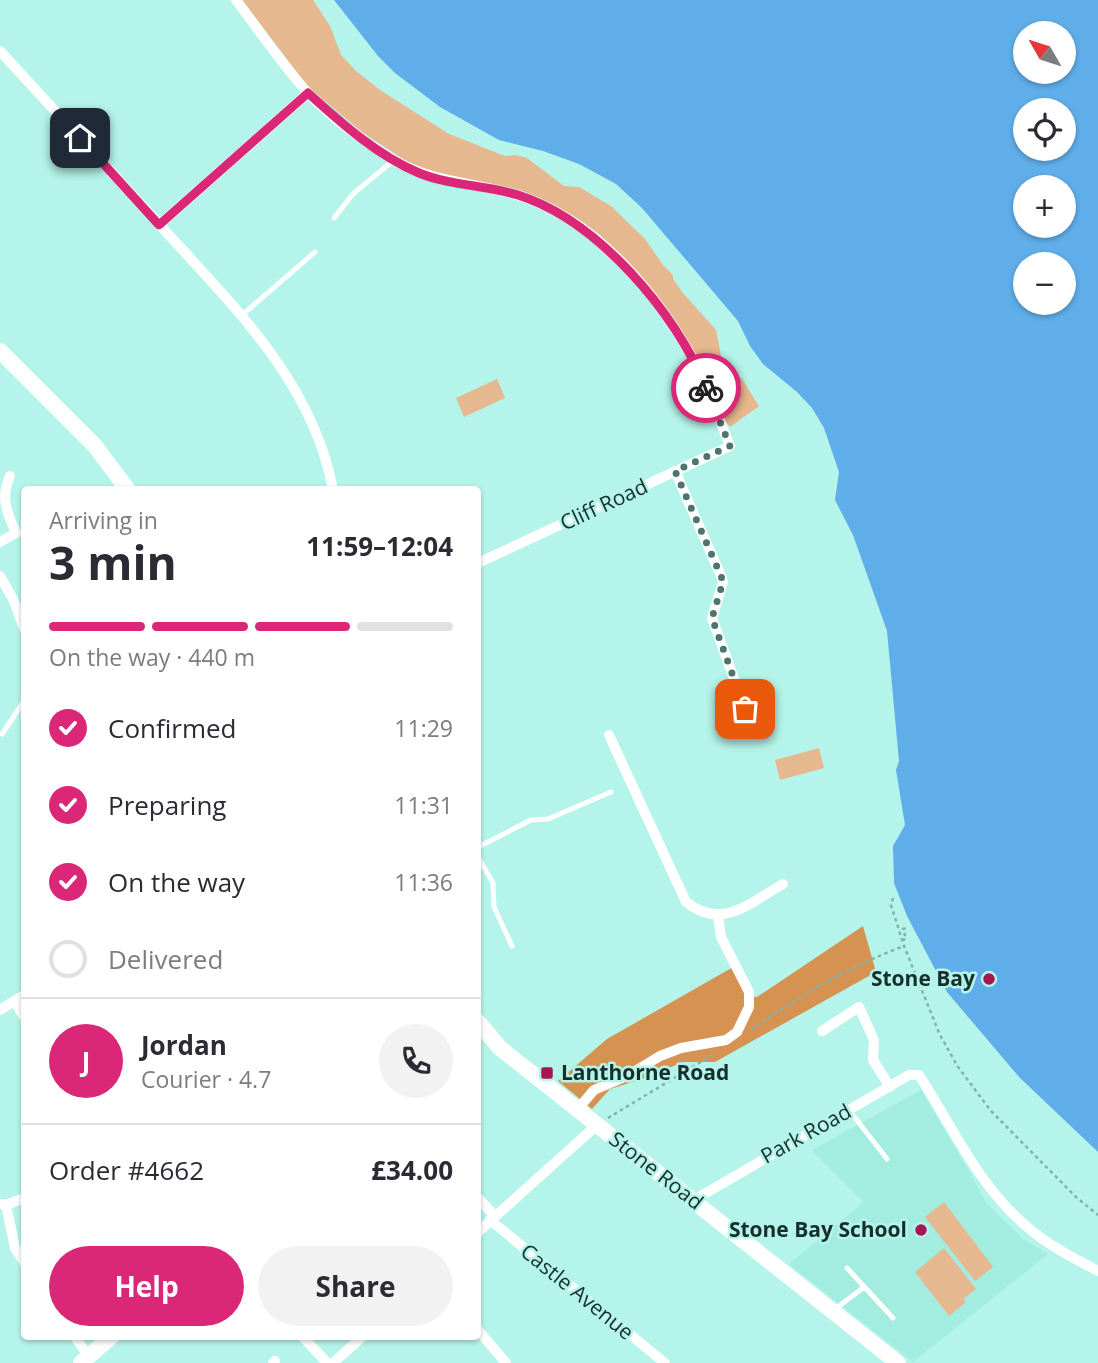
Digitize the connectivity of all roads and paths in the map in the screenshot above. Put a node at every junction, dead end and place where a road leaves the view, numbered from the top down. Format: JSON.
{"nodes":[{"id":1,"x":236,"y":0,"type":"edge"},
{"id":2,"x":0,"y":51,"type":"edge"},
{"id":3,"x":308,"y":93,"type":"junction"},
{"id":4,"x":394,"y":160,"type":"junction"},
{"id":5,"x":334,"y":219,"type":"dead end"},
{"id":6,"x":159,"y":225,"type":"junction"},
{"id":7,"x":315,"y":252,"type":"dead end"},
{"id":8,"x":242,"y":316,"type":"junction"},
{"id":9,"x":0,"y":351,"type":"edge"},
{"id":10,"x":675,"y":471,"type":"junction"},
{"id":11,"x":9,"y":476,"type":"dead end"},
{"id":12,"x":125,"y":486,"type":"edge"},
{"id":13,"x":332,"y":486,"type":"edge"},
{"id":14,"x":0,"y":542,"type":"edge"},
{"id":15,"x":481,"y":563,"type":"edge"},
{"id":16,"x":0,"y":576,"type":"edge"},
{"id":17,"x":21,"y":620,"type":"edge"},
{"id":18,"x":21,"y":706,"type":"edge"},
{"id":19,"x":745,"y":709,"type":"dead end"},
{"id":20,"x":2,"y":734,"type":"dead end"},
{"id":21,"x":609,"y":735,"type":"dead end"},
{"id":22,"x":611,"y":792,"type":"dead end"},
{"id":23,"x":481,"y":845,"type":"edge"},
{"id":24,"x":481,"y":862,"type":"edge"},
{"id":25,"x":783,"y":884,"type":"dead end"},
{"id":26,"x":893,"y":898,"type":"dead end"},
{"id":27,"x":718,"y":916,"type":"junction"},
{"id":28,"x":906,"y":928,"type":"dead end"},
{"id":29,"x":902,"y":940,"type":"junction"},
{"id":30,"x":512,"y":946,"type":"dead end"},
{"id":31,"x":904,"y":946,"type":"junction"},
{"id":32,"x":21,"y":997,"type":"edge"},
{"id":33,"x":15,"y":1002,"type":"junction"},
{"id":34,"x":0,"y":1010,"type":"edge"},
{"id":35,"x":21,"y":1012,"type":"edge"},
{"id":36,"x":481,"y":1029,"type":"edge"},
{"id":37,"x":822,"y":1031,"type":"dead end"},
{"id":38,"x":742,"y":1036,"type":"dead end"},
{"id":39,"x":720,"y":1051,"type":"dead end"},
{"id":40,"x":890,"y":1087,"type":"junction"},
{"id":41,"x":577,"y":1110,"type":"junction"},
{"id":42,"x":849,"y":1110,"type":"junction"},
{"id":43,"x":597,"y":1125,"type":"junction"},
{"id":44,"x":887,"y":1159,"type":"dead end"},
{"id":45,"x":21,"y":1199,"type":"edge"},
{"id":46,"x":694,"y":1200,"type":"junction"},
{"id":47,"x":481,"y":1202,"type":"edge"},
{"id":48,"x":3,"y":1204,"type":"edge"},
{"id":49,"x":1098,"y":1215,"type":"edge"},
{"id":50,"x":492,"y":1218,"type":"junction"},
{"id":51,"x":481,"y":1229,"type":"edge"},
{"id":52,"x":21,"y":1257,"type":"edge"},
{"id":53,"x":847,"y":1268,"type":"dead end"},
{"id":54,"x":1098,"y":1271,"type":"edge"},
{"id":55,"x":863,"y":1288,"type":"junction"},
{"id":56,"x":832,"y":1311,"type":"junction"},
{"id":57,"x":893,"y":1318,"type":"dead end"},
{"id":58,"x":481,"y":1334,"type":"edge"},
{"id":59,"x":76,"y":1340,"type":"edge"},
{"id":60,"x":108,"y":1340,"type":"edge"},
{"id":61,"x":306,"y":1340,"type":"edge"},
{"id":62,"x":359,"y":1340,"type":"edge"},
{"id":63,"x":85,"y":1360,"type":"edge"},
{"id":64,"x":327,"y":1363,"type":"edge"},
{"id":65,"x":333,"y":1363,"type":"edge"},
{"id":66,"x":506,"y":1363,"type":"edge"},
{"id":67,"x":665,"y":1363,"type":"edge"},
{"id":68,"x":898,"y":1363,"type":"edge"}],
"edges":[{"from":1,"to":3,"type":"street"},
{"from":2,"to":6,"type":"street"},
{"from":3,"to":4,"type":"street"},
{"from":3,"to":6,"type":"street"},
{"from":4,"to":5,"type":"lane"},
{"from":4,"to":10,"type":"street","name":"Cliff Road"},
{"from":6,"to":8,"type":"street"},
{"from":7,"to":8,"type":"lane"},
{"from":8,"to":13,"type":"street"},
{"from":9,"to":12,"type":"main road"},
{"from":10,"to":15,"type":"street","name":"Cliff Road"},
{"from":10,"to":19,"type":"street"},
{"from":11,"to":14,"type":"street"},
{"from":16,"to":17,"type":"street"},
{"from":18,"to":20,"type":"lane"},
{"from":21,"to":27,"type":"street"},
{"from":22,"to":23,"type":"lane"},
{"from":24,"to":30,"type":"lane"},
{"from":25,"to":27,"type":"street"},
{"from":26,"to":29,"type":"path"},
{"from":27,"to":41,"type":"street"},
{"from":28,"to":29,"type":"path"},
{"from":29,"to":31,"type":"path"},
{"from":31,"to":38,"type":"path"},
{"from":31,"to":49,"type":"path"},
{"from":32,"to":33,"type":"street"},
{"from":33,"to":34,"type":"street"},
{"from":33,"to":35,"type":"street"},
{"from":36,"to":41,"type":"main road","name":"Stone Road"},
{"from":37,"to":40,"type":"street"},
{"from":39,"to":43,"type":"path"},
{"from":40,"to":42,"type":"street","name":"Park Road"},
{"from":40,"to":54,"type":"street","name":"Park Road"},
{"from":41,"to":43,"type":"main road","name":"Stone Road"},
{"from":42,"to":44,"type":"lane"},
{"from":42,"to":46,"type":"street","name":"Park Road"},
{"from":43,"to":46,"type":"main road","name":"Stone Road"},
{"from":43,"to":50,"type":"street"},
{"from":45,"to":48,"type":"street"},
{"from":46,"to":56,"type":"main road","name":"Stone Road"},
{"from":47,"to":50,"type":"street","name":"Castle Avenue"},
{"from":48,"to":52,"type":"street"},
{"from":50,"to":51,"type":"street"},
{"from":50,"to":67,"type":"street","name":"Castle Avenue"},
{"from":53,"to":55,"type":"lane"},
{"from":55,"to":56,"type":"lane"},
{"from":55,"to":57,"type":"lane"},
{"from":56,"to":68,"type":"main road","name":"Stone Road"},
{"from":58,"to":66,"type":"street"},
{"from":59,"to":63,"type":"street"},
{"from":60,"to":63,"type":"main road"},
{"from":61,"to":64,"type":"street"},
{"from":62,"to":65,"type":"street"}]}
